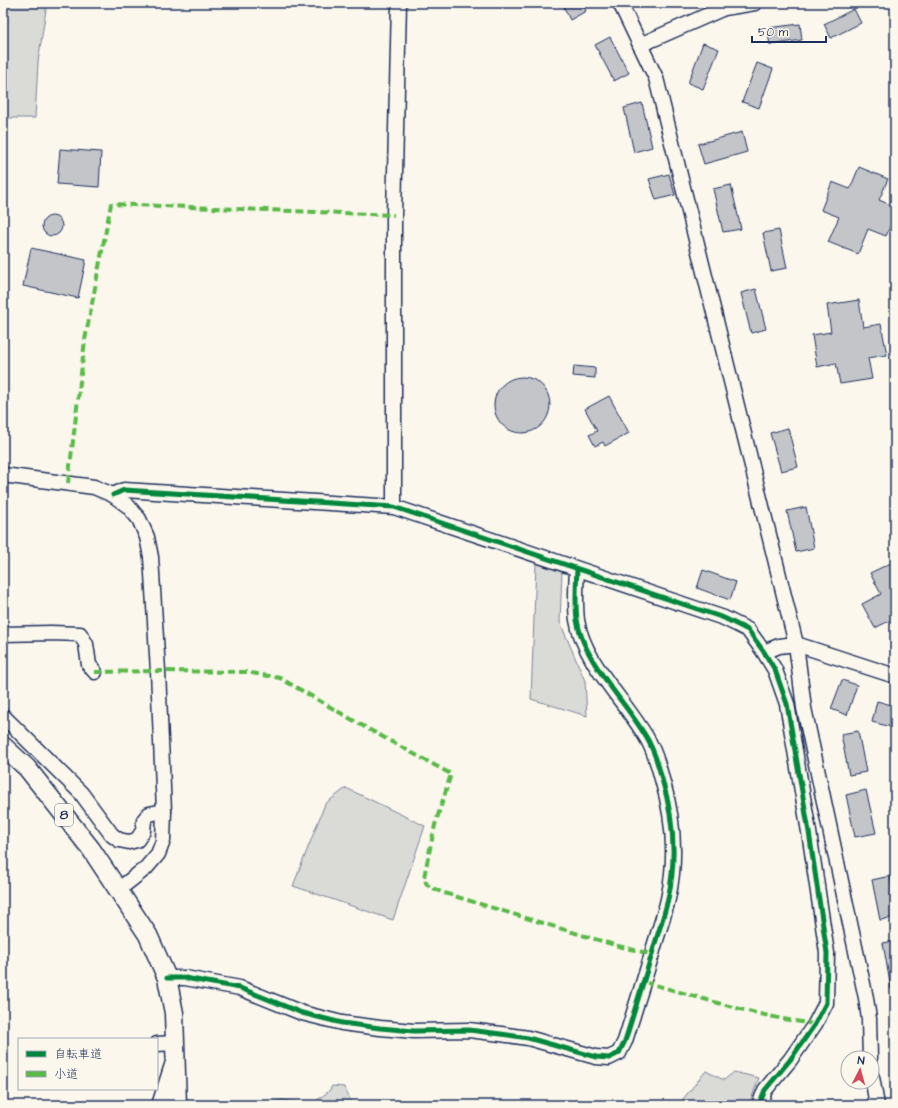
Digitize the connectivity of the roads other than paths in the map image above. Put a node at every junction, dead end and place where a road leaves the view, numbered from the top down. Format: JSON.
{"nodes":[{"id":1,"x":399,"y":3,"type":"edge"},
{"id":2,"x":620,"y":3,"type":"edge"},
{"id":3,"x":755,"y":3,"type":"edge"},
{"id":4,"x":727,"y":5,"type":"edge"},
{"id":5,"x":640,"y":45,"type":"junction"},
{"id":6,"x":3,"y":476,"type":"edge"},
{"id":7,"x":113,"y":495,"type":"junction"},
{"id":8,"x":394,"y":507,"type":"junction"},
{"id":9,"x":577,"y":569,"type":"junction"},
{"id":10,"x":3,"y":634,"type":"edge"},
{"id":11,"x":796,"y":644,"type":"junction"},
{"id":12,"x":764,"y":652,"type":"junction"},
{"id":13,"x":95,"y":672,"type":"dead end"},
{"id":14,"x":895,"y":676,"type":"edge"},
{"id":15,"x":3,"y":716,"type":"edge"},
{"id":16,"x":3,"y":746,"type":"edge"},
{"id":17,"x":164,"y":811,"type":"junction"},
{"id":18,"x":118,"y":890,"type":"junction"},
{"id":19,"x":167,"y":978,"type":"junction"},
{"id":20,"x":169,"y":1047,"type":"edge"},
{"id":21,"x":870,"y":1050,"type":"edge"},
{"id":22,"x":875,"y":1090,"type":"edge"},
{"id":23,"x":159,"y":1105,"type":"edge"},
{"id":24,"x":177,"y":1105,"type":"edge"},
{"id":25,"x":758,"y":1105,"type":"edge"},
{"id":26,"x":878,"y":1105,"type":"edge"}],
"edges":[{"from":1,"to":8,"type":"street"},
{"from":2,"to":5,"type":"street"},
{"from":3,"to":4,"type":"street"},
{"from":4,"to":5,"type":"street"},
{"from":5,"to":11,"type":"street"},
{"from":6,"to":7,"type":"street"},
{"from":7,"to":8,"type":"street"},
{"from":7,"to":17,"type":"street"},
{"from":8,"to":9,"type":"street"},
{"from":9,"to":12,"type":"street"},
{"from":9,"to":19,"type":"street"},
{"from":10,"to":13,"type":"street"},
{"from":11,"to":12,"type":"street"},
{"from":11,"to":14,"type":"street"},
{"from":11,"to":21,"type":"street"},
{"from":12,"to":25,"type":"street"},
{"from":15,"to":17,"type":"street"},
{"from":16,"to":18,"type":"main road","number":"8"},
{"from":17,"to":18,"type":"street"},
{"from":18,"to":19,"type":"main road","number":"8"},
{"from":19,"to":20,"type":"main road","number":"8"},
{"from":20,"to":23,"type":"street"},
{"from":20,"to":24,"type":"main road","number":"8"},
{"from":22,"to":26,"type":"street"}]}
